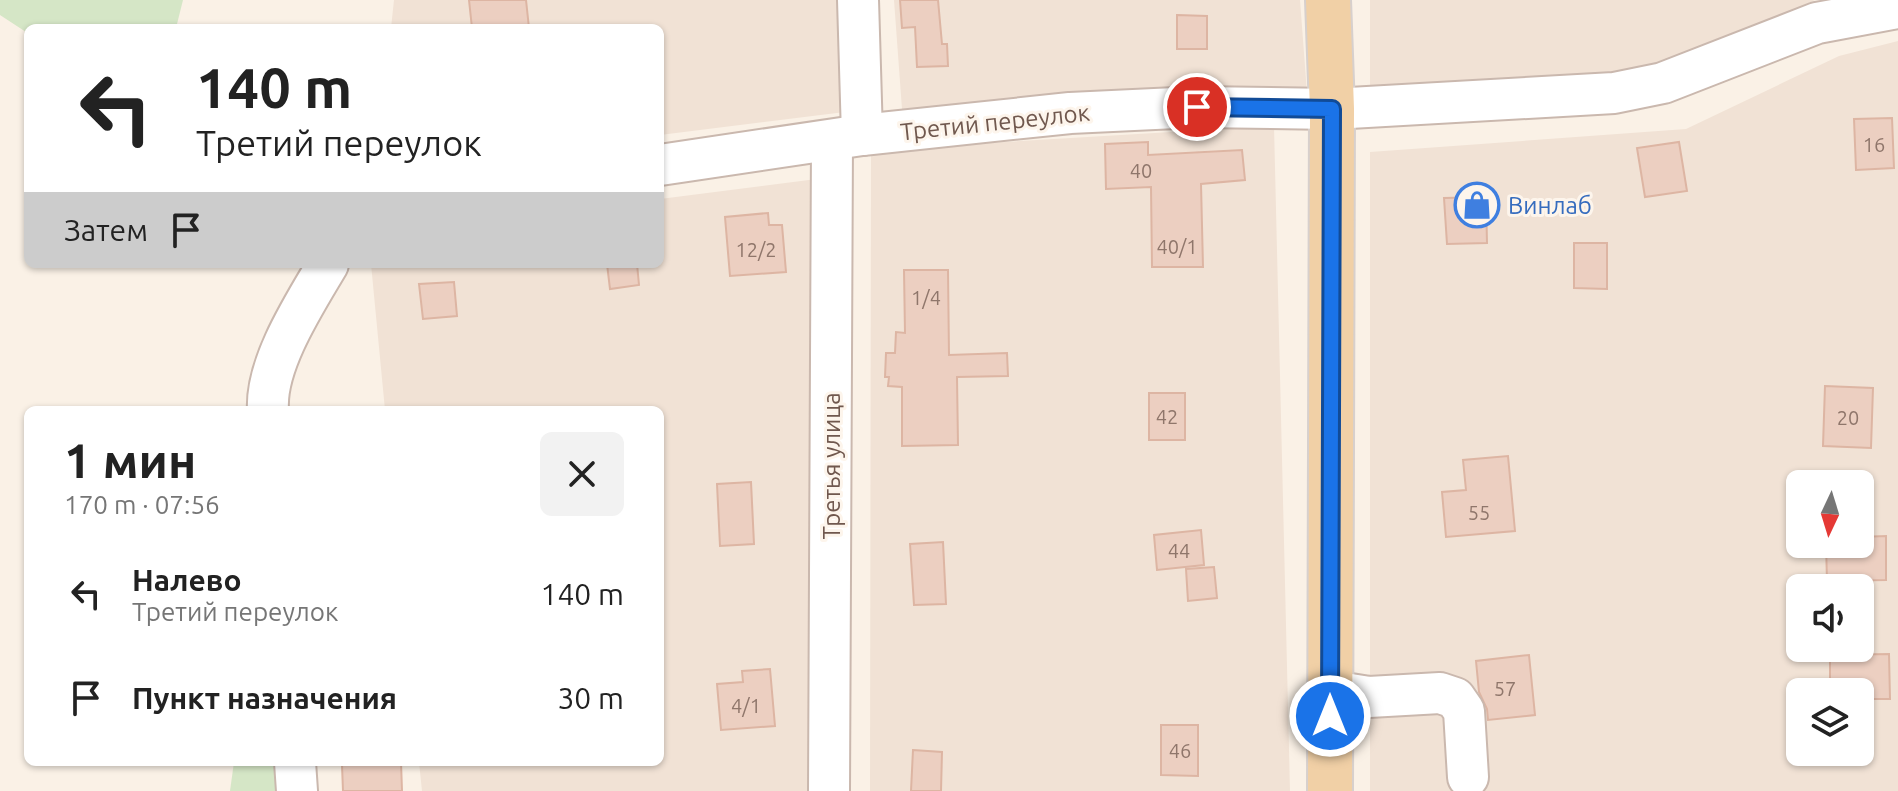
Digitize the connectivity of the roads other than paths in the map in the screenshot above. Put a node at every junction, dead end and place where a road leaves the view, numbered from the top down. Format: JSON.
{"nodes":[{"id":1,"x":858,"y":0,"type":"edge"},
{"id":2,"x":1328,"y":0,"type":"edge"},
{"id":3,"x":1898,"y":8,"type":"edge"},
{"id":4,"x":1332,"y":109,"type":"junction"},
{"id":5,"x":847,"y":138,"type":"junction"},
{"id":6,"x":664,"y":164,"type":"edge"},
{"id":7,"x":326,"y":268,"type":"edge"},
{"id":8,"x":268,"y":406,"type":"edge"},
{"id":9,"x":1331,"y":691,"type":"junction"},
{"id":10,"x":295,"y":766,"type":"edge"},
{"id":11,"x":1468,"y":777,"type":"dead end"},
{"id":12,"x":297,"y":791,"type":"edge"},
{"id":13,"x":829,"y":791,"type":"edge"},
{"id":14,"x":1330,"y":791,"type":"edge"}],
"edges":[{"from":1,"to":5,"type":"street","name":"Третья улица"},
{"from":2,"to":4,"type":"main road"},
{"from":3,"to":4,"type":"street","name":"Третий переулок"},
{"from":4,"to":5,"type":"street","name":"Третий переулок"},
{"from":4,"to":9,"type":"main road"},
{"from":5,"to":6,"type":"street","name":"Третий переулок"},
{"from":5,"to":13,"type":"street","name":"Третья улица"},
{"from":7,"to":8,"type":"street"},
{"from":9,"to":11,"type":"street"},
{"from":9,"to":14,"type":"main road"},
{"from":10,"to":12,"type":"street"}]}
